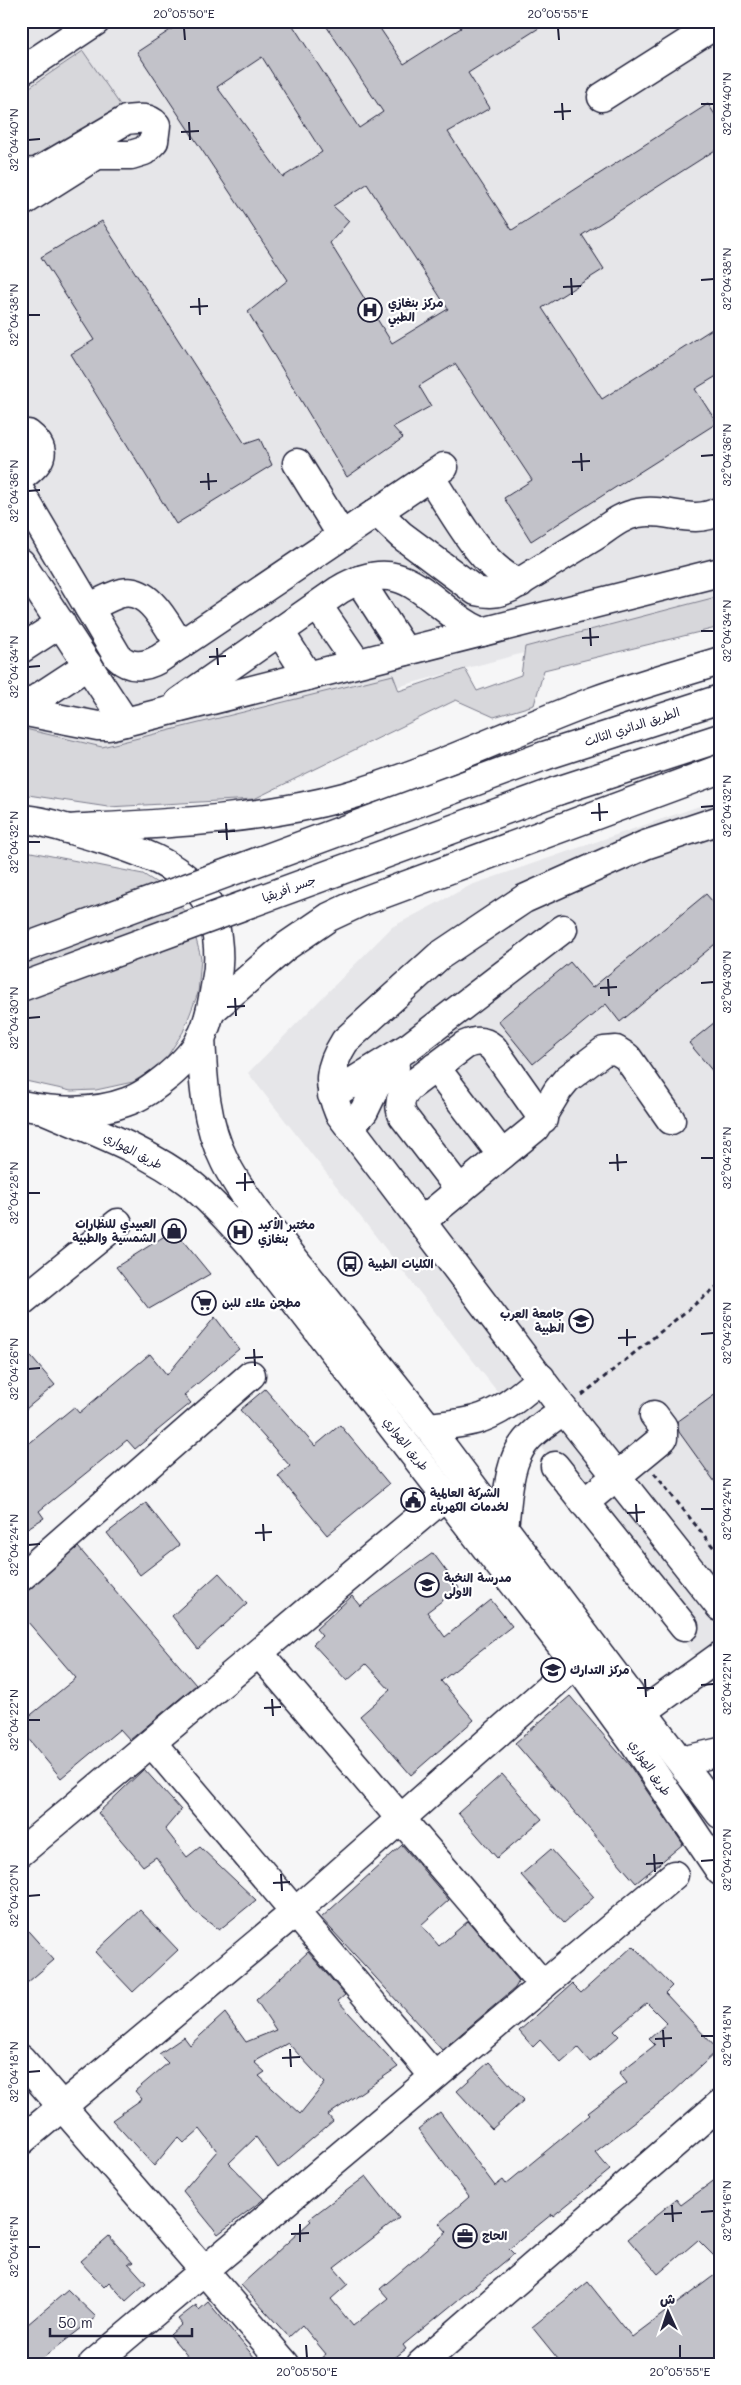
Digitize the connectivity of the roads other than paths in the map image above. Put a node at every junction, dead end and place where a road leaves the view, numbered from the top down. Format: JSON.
{"nodes":[{"id":1,"x":78,"y":21,"type":"edge"},
{"id":2,"x":96,"y":21,"type":"edge"},
{"id":3,"x":720,"y":22,"type":"edge"},
{"id":4,"x":21,"y":58,"type":"edge"},
{"id":5,"x":21,"y":71,"type":"edge"},
{"id":6,"x":602,"y":98,"type":"dead end"},
{"id":7,"x":21,"y":173,"type":"edge"},
{"id":8,"x":21,"y":203,"type":"edge"},
{"id":9,"x":21,"y":434,"type":"edge"},
{"id":10,"x":297,"y":463,"type":"dead end"},
{"id":11,"x":21,"y":476,"type":"edge"},
{"id":12,"x":21,"y":493,"type":"edge"},
{"id":13,"x":720,"y":511,"type":"edge"},
{"id":14,"x":378,"y":512,"type":"junction"},
{"id":15,"x":462,"y":524,"type":"junction"},
{"id":16,"x":342,"y":536,"type":"junction"},
{"id":17,"x":426,"y":554,"type":"junction"},
{"id":18,"x":720,"y":572,"type":"edge"},
{"id":19,"x":25,"y":576,"type":"edge"},
{"id":20,"x":359,"y":580,"type":"junction"},
{"id":21,"x":520,"y":583,"type":"junction"},
{"id":22,"x":318,"y":606,"type":"junction"},
{"id":23,"x":89,"y":608,"type":"junction"},
{"id":24,"x":61,"y":623,"type":"junction"},
{"id":25,"x":280,"y":632,"type":"junction"},
{"id":26,"x":482,"y":632,"type":"junction"},
{"id":27,"x":180,"y":645,"type":"junction"},
{"id":28,"x":21,"y":649,"type":"edge"},
{"id":29,"x":405,"y":651,"type":"junction"},
{"id":30,"x":239,"y":661,"type":"junction"},
{"id":31,"x":720,"y":661,"type":"edge"},
{"id":32,"x":357,"y":663,"type":"junction"},
{"id":33,"x":88,"y":665,"type":"junction"},
{"id":34,"x":308,"y":676,"type":"junction"},
{"id":35,"x":257,"y":688,"type":"junction"},
{"id":36,"x":720,"y":699,"type":"edge"},
{"id":37,"x":21,"y":710,"type":"edge"},
{"id":38,"x":166,"y":711,"type":"junction"},
{"id":39,"x":125,"y":722,"type":"junction"},
{"id":40,"x":720,"y":738,"type":"edge"},
{"id":41,"x":720,"y":769,"type":"edge"},
{"id":42,"x":22,"y":819,"type":"edge"},
{"id":43,"x":720,"y":820,"type":"edge"},
{"id":44,"x":66,"y":829,"type":"junction"},
{"id":45,"x":563,"y":929,"type":"dead end"},
{"id":46,"x":21,"y":949,"type":"edge"},
{"id":47,"x":21,"y":987,"type":"edge"},
{"id":48,"x":211,"y":1011,"type":"junction"},
{"id":49,"x":202,"y":1037,"type":"junction"},
{"id":50,"x":408,"y":1048,"type":"junction"},
{"id":51,"x":435,"y":1067,"type":"junction"},
{"id":52,"x":332,"y":1096,"type":"junction"},
{"id":53,"x":34,"y":1108,"type":"edge"},
{"id":54,"x":543,"y":1119,"type":"junction"},
{"id":55,"x":671,"y":1120,"type":"dead end"},
{"id":56,"x":350,"y":1127,"type":"junction"},
{"id":57,"x":502,"y":1156,"type":"junction"},
{"id":58,"x":460,"y":1190,"type":"junction"},
{"id":59,"x":422,"y":1221,"type":"junction"},
{"id":60,"x":118,"y":1223,"type":"dead end"},
{"id":61,"x":21,"y":1302,"type":"edge"},
{"id":62,"x":251,"y":1375,"type":"dead end"},
{"id":63,"x":541,"y":1378,"type":"junction"},
{"id":64,"x":500,"y":1410,"type":"junction"},
{"id":65,"x":564,"y":1410,"type":"junction"},
{"id":66,"x":654,"y":1415,"type":"dead end"},
{"id":67,"x":428,"y":1427,"type":"junction"},
{"id":68,"x":526,"y":1440,"type":"junction"},
{"id":69,"x":555,"y":1466,"type":"dead end"},
{"id":70,"x":617,"y":1477,"type":"junction"},
{"id":71,"x":446,"y":1496,"type":"junction"},
{"id":72,"x":584,"y":1503,"type":"junction"},
{"id":73,"x":504,"y":1527,"type":"junction"},
{"id":74,"x":21,"y":1577,"type":"edge"},
{"id":75,"x":718,"y":1600,"type":"edge"},
{"id":76,"x":684,"y":1627,"type":"dead end"},
{"id":77,"x":259,"y":1652,"type":"junction"},
{"id":78,"x":720,"y":1656,"type":"edge"},
{"id":79,"x":576,"y":1664,"type":"junction"},
{"id":80,"x":644,"y":1711,"type":"junction"},
{"id":81,"x":152,"y":1743,"type":"junction"},
{"id":82,"x":720,"y":1752,"type":"edge"},
{"id":83,"x":682,"y":1761,"type":"junction"},
{"id":84,"x":720,"y":1814,"type":"edge"},
{"id":85,"x":401,"y":1819,"type":"junction"},
{"id":86,"x":21,"y":1852,"type":"edge"},
{"id":87,"x":720,"y":1871,"type":"edge"},
{"id":88,"x":674,"y":1875,"type":"dead end"},
{"id":89,"x":295,"y":1912,"type":"junction"},
{"id":90,"x":543,"y":1985,"type":"junction"},
{"id":91,"x":21,"y":2059,"type":"edge"},
{"id":92,"x":434,"y":2076,"type":"junction"},
{"id":93,"x":720,"y":2104,"type":"edge"},
{"id":94,"x":62,"y":2106,"type":"junction"},
{"id":95,"x":21,"y":2141,"type":"edge"},
{"id":96,"x":203,"y":2270,"type":"junction"},
{"id":97,"x":93,"y":2364,"type":"edge"},
{"id":98,"x":285,"y":2364,"type":"edge"},
{"id":99,"x":421,"y":2364,"type":"edge"}],
"edges":[{"from":1,"to":4,"type":"main road"},
{"from":2,"to":5,"type":"main road"},
{"from":3,"to":6,"type":"main road"},
{"from":7,"to":8,"type":"main road"},
{"from":9,"to":11,"type":"main road"},
{"from":10,"to":16,"type":"main road"},
{"from":12,"to":23,"type":"main road"},
{"from":13,"to":21,"type":"main road"},
{"from":14,"to":15,"type":"main road"},
{"from":14,"to":16,"type":"main road"},
{"from":14,"to":17,"type":"main road"},
{"from":15,"to":17,"type":"main road"},
{"from":15,"to":21,"type":"main road"},
{"from":16,"to":27,"type":"main road"},
{"from":17,"to":21,"type":"main road"},
{"from":18,"to":26,"type":"main road"},
{"from":19,"to":24,"type":"main road"},
{"from":20,"to":22,"type":"main road"},
{"from":20,"to":26,"type":"main road"},
{"from":20,"to":29,"type":"main road"},
{"from":22,"to":25,"type":"main road"},
{"from":22,"to":32,"type":"main road"},
{"from":23,"to":27,"type":"main road"},
{"from":23,"to":27,"type":"main road"},
{"from":24,"to":28,"type":"main road"},
{"from":24,"to":33,"type":"main road"},
{"from":25,"to":30,"type":"main road"},
{"from":25,"to":34,"type":"main road"},
{"from":26,"to":29,"type":"main road"},
{"from":29,"to":32,"type":"main road"},
{"from":30,"to":35,"type":"main road"},
{"from":30,"to":38,"type":"main road"},
{"from":31,"to":44,"type":"main road"},
{"from":32,"to":34,"type":"main road"},
{"from":33,"to":37,"type":"main road"},
{"from":33,"to":39,"type":"main road"},
{"from":34,"to":35,"type":"main road"},
{"from":35,"to":38,"type":"main road"},
{"from":36,"to":46,"type":"main road","name":"الطريق الدائري الثالث","bridge":true},
{"from":37,"to":39,"type":"main road"},
{"from":38,"to":39,"type":"main road"},
{"from":40,"to":47,"type":"main road","name":"جسر أفريقيا","bridge":true},
{"from":41,"to":48,"type":"main road"},
{"from":42,"to":44,"type":"main road"},
{"from":43,"to":52,"type":"main road"},
{"from":44,"to":48,"type":"main road"},
{"from":45,"to":50,"type":"main road"},
{"from":48,"to":49,"type":"main road"},
{"from":49,"to":53,"type":"main road"},
{"from":49,"to":67,"type":"main road"},
{"from":50,"to":52,"type":"main road"},
{"from":50,"to":56,"type":"main road"},
{"from":51,"to":54,"type":"main road"},
{"from":51,"to":57,"type":"main road"},
{"from":51,"to":58,"type":"main road"},
{"from":52,"to":56,"type":"main road"},
{"from":53,"to":71,"type":"main road","name":"طريق الهواري"},
{"from":54,"to":55,"type":"main road"},
{"from":54,"to":57,"type":"main road"},
{"from":56,"to":59,"type":"main road"},
{"from":57,"to":58,"type":"main road"},
{"from":58,"to":59,"type":"main road"},
{"from":59,"to":63,"type":"main road"},
{"from":60,"to":61,"type":"main road"},
{"from":62,"to":74,"type":"main road"},
{"from":63,"to":64,"type":"main road"},
{"from":63,"to":65,"type":"main road"},
{"from":64,"to":67,"type":"main road"},
{"from":64,"to":68,"type":"main road"},
{"from":65,"to":68,"type":"main road"},
{"from":65,"to":70,"type":"main road"},
{"from":66,"to":70,"type":"main road"},
{"from":67,"to":73,"type":"main road"},
{"from":68,"to":73,"type":"main road"},
{"from":69,"to":72,"type":"main road"},
{"from":70,"to":72,"type":"main road"},
{"from":70,"to":75,"type":"main road"},
{"from":71,"to":77,"type":"main road"},
{"from":71,"to":79,"type":"main road","name":"طريق الهواري"},
{"from":72,"to":76,"type":"main road"},
{"from":73,"to":80,"type":"main road"},
{"from":77,"to":81,"type":"main road"},
{"from":77,"to":85,"type":"main road"},
{"from":78,"to":80,"type":"main road"},
{"from":79,"to":85,"type":"main road"},
{"from":79,"to":87,"type":"main road","name":"طريق الهواري"},
{"from":80,"to":83,"type":"main road"},
{"from":81,"to":86,"type":"main road"},
{"from":81,"to":89,"type":"main road"},
{"from":82,"to":83,"type":"main road"},
{"from":83,"to":84,"type":"main road"},
{"from":85,"to":89,"type":"main road"},
{"from":85,"to":90,"type":"main road"},
{"from":88,"to":90,"type":"main road"},
{"from":89,"to":92,"type":"main road"},
{"from":89,"to":94,"type":"main road"},
{"from":90,"to":92,"type":"main road"},
{"from":91,"to":94,"type":"main road"},
{"from":92,"to":96,"type":"main road"},
{"from":93,"to":99,"type":"main road"},
{"from":94,"to":95,"type":"main road"},
{"from":94,"to":96,"type":"main road"},
{"from":96,"to":97,"type":"main road"},
{"from":96,"to":98,"type":"main road"}]}
